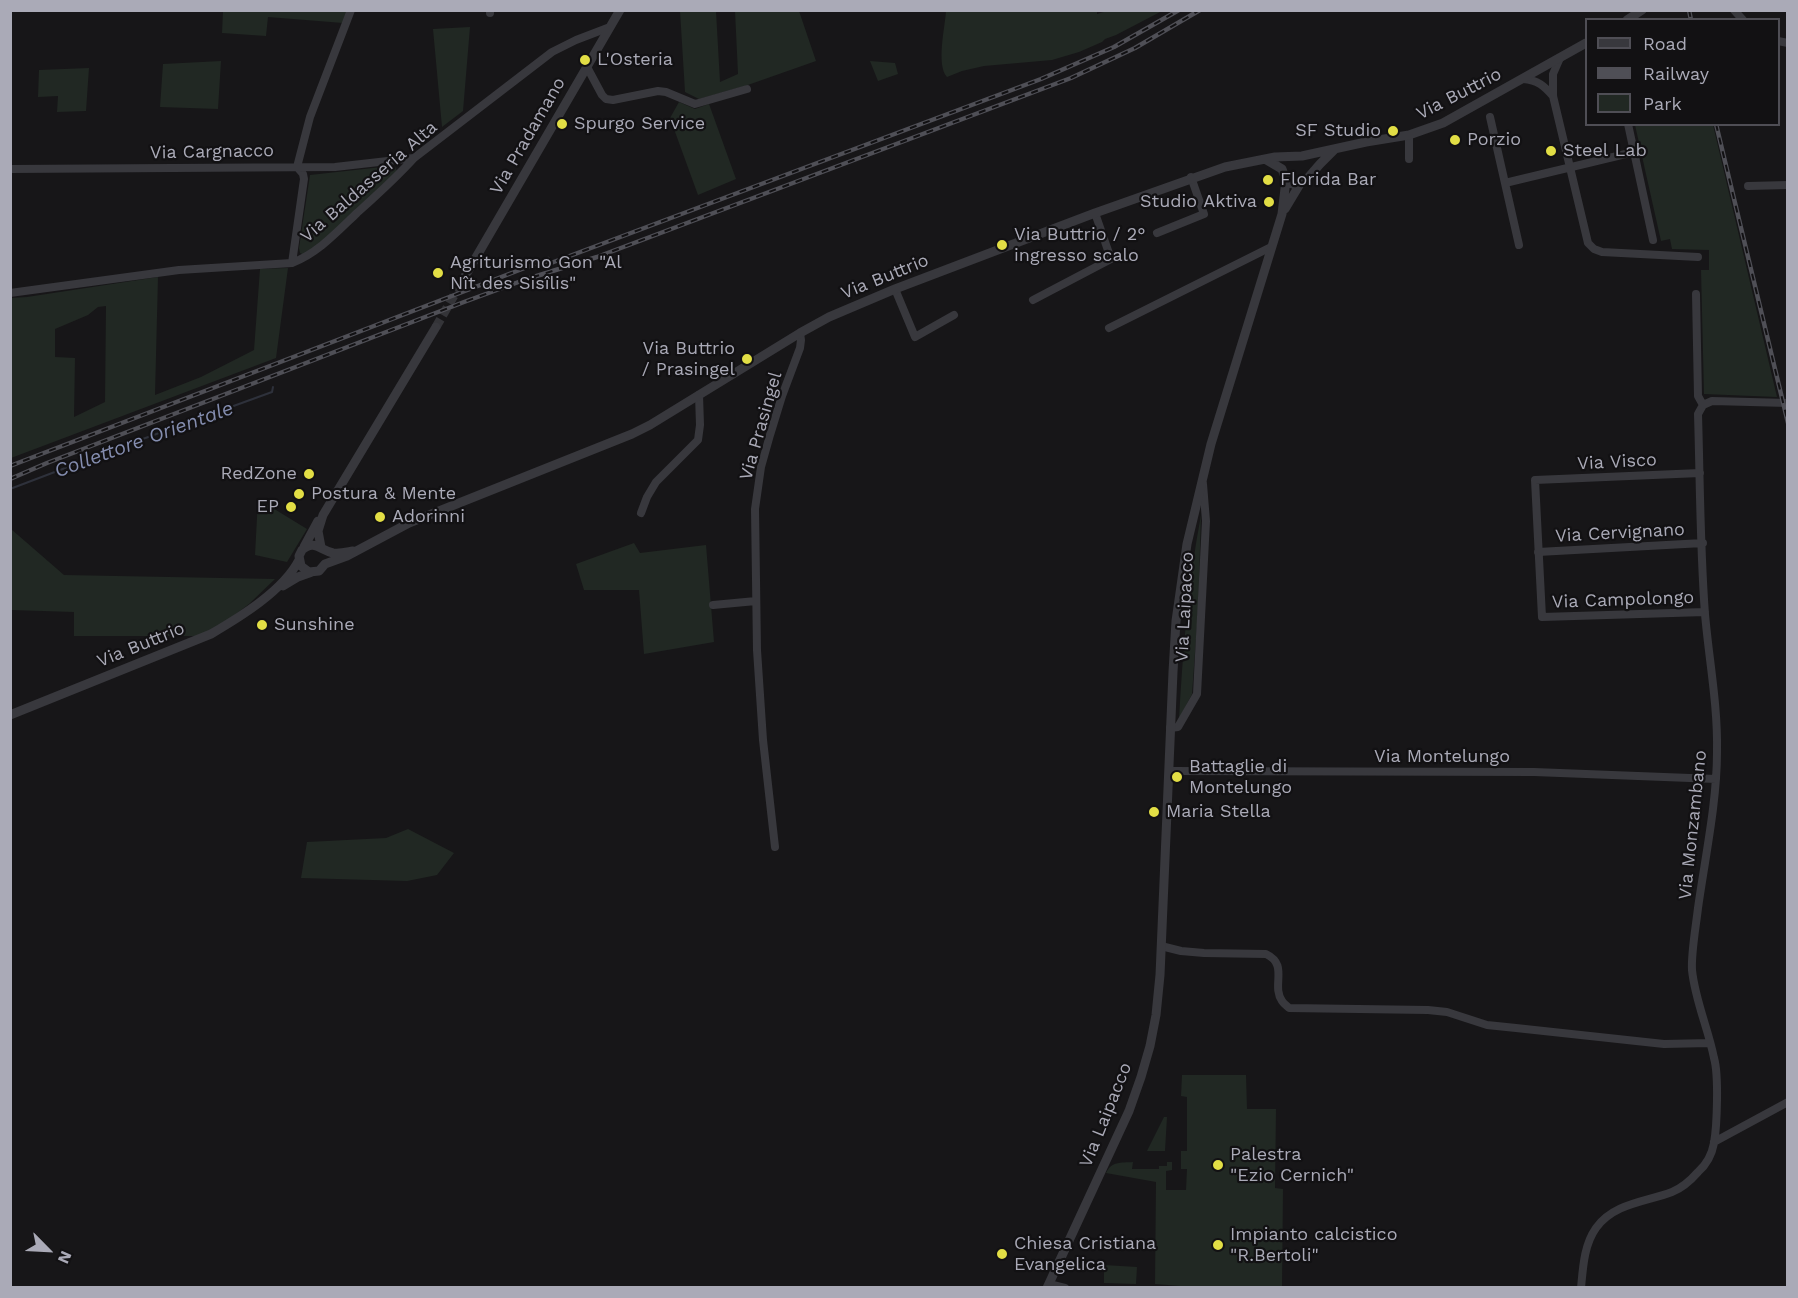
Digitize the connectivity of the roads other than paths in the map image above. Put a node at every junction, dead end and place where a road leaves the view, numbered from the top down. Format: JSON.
{"nodes":[{"id":1,"x":351,"y":10,"type":"edge"},
{"id":2,"x":620,"y":10,"type":"edge"},
{"id":3,"x":1642,"y":10,"type":"edge"},
{"id":4,"x":1629,"y":18,"type":"edge"},
{"id":5,"x":610,"y":27,"type":"junction"},
{"id":6,"x":1585,"y":44,"type":"edge"},
{"id":7,"x":1560,"y":58,"type":"junction"},
{"id":8,"x":587,"y":67,"type":"junction"},
{"id":9,"x":1541,"y":69,"type":"junction"},
{"id":10,"x":1523,"y":79,"type":"junction"},
{"id":11,"x":1552,"y":81,"type":"junction"},
{"id":12,"x":1544,"y":85,"type":"junction"},
{"id":13,"x":747,"y":88,"type":"dead end"},
{"id":14,"x":1553,"y":96,"type":"junction"},
{"id":15,"x":1490,"y":117,"type":"dead end"},
{"id":16,"x":1628,"y":126,"type":"edge"},
{"id":17,"x":1408,"y":135,"type":"junction"},
{"id":18,"x":1337,"y":148,"type":"junction"},
{"id":19,"x":1634,"y":152,"type":"junction"},
{"id":20,"x":1302,"y":156,"type":"junction"},
{"id":21,"x":1290,"y":157,"type":"junction"},
{"id":22,"x":414,"y":158,"type":"junction"},
{"id":23,"x":1265,"y":159,"type":"junction"},
{"id":24,"x":1409,"y":159,"type":"dead end"},
{"id":25,"x":297,"y":167,"type":"junction"},
{"id":26,"x":1570,"y":167,"type":"junction"},
{"id":27,"x":10,"y":169,"type":"edge"},
{"id":28,"x":1282,"y":169,"type":"junction"},
{"id":29,"x":1309,"y":176,"type":"junction"},
{"id":30,"x":1191,"y":177,"type":"junction"},
{"id":31,"x":1286,"y":180,"type":"junction"},
{"id":32,"x":1504,"y":183,"type":"junction"},
{"id":33,"x":1300,"y":184,"type":"junction"},
{"id":34,"x":1788,"y":184,"type":"edge"},
{"id":35,"x":1748,"y":186,"type":"dead end"},
{"id":36,"x":1095,"y":213,"type":"junction"},
{"id":37,"x":1282,"y":214,"type":"junction"},
{"id":38,"x":1157,"y":233,"type":"dead end"},
{"id":39,"x":1653,"y":240,"type":"dead end"},
{"id":40,"x":1519,"y":245,"type":"dead end"},
{"id":41,"x":1271,"y":247,"type":"junction"},
{"id":42,"x":1698,"y":257,"type":"dead end"},
{"id":43,"x":292,"y":263,"type":"junction"},
{"id":44,"x":464,"y":278,"type":"tunnel mouth"},
{"id":45,"x":895,"y":289,"type":"junction"},
{"id":46,"x":10,"y":294,"type":"edge"},
{"id":47,"x":1696,"y":294,"type":"dead end"},
{"id":48,"x":1033,"y":300,"type":"dead end"},
{"id":49,"x":954,"y":315,"type":"dead end"},
{"id":50,"x":436,"y":327,"type":"tunnel mouth"},
{"id":51,"x":1109,"y":328,"type":"dead end"},
{"id":52,"x":800,"y":333,"type":"junction"},
{"id":53,"x":699,"y":395,"type":"junction"},
{"id":54,"x":1788,"y":404,"type":"edge"},
{"id":55,"x":1703,"y":405,"type":"junction"},
{"id":56,"x":1700,"y":473,"type":"junction"},
{"id":57,"x":1203,"y":477,"type":"junction"},
{"id":58,"x":641,"y":513,"type":"dead end"},
{"id":59,"x":323,"y":514,"type":"junction"},
{"id":60,"x":1703,"y":543,"type":"junction"},
{"id":61,"x":304,"y":547,"type":"junction"},
{"id":62,"x":322,"y":548,"type":"junction"},
{"id":63,"x":353,"y":551,"type":"junction"},
{"id":64,"x":1538,"y":552,"type":"junction"},
{"id":65,"x":299,"y":560,"type":"junction"},
{"id":66,"x":325,"y":564,"type":"junction"},
{"id":67,"x":312,"y":572,"type":"junction"},
{"id":68,"x":275,"y":590,"type":"junction"},
{"id":69,"x":756,"y":601,"type":"junction"},
{"id":70,"x":713,"y":605,"type":"dead end"},
{"id":71,"x":1705,"y":612,"type":"junction"},
{"id":72,"x":10,"y":715,"type":"edge"},
{"id":73,"x":1170,"y":728,"type":"junction"},
{"id":74,"x":1168,"y":771,"type":"junction"},
{"id":75,"x":1716,"y":779,"type":"junction"},
{"id":76,"x":775,"y":847,"type":"dead end"},
{"id":77,"x":1161,"y":946,"type":"junction"},
{"id":78,"x":1710,"y":1043,"type":"junction"},
{"id":79,"x":1788,"y":1102,"type":"edge"},
{"id":80,"x":1714,"y":1142,"type":"junction"},
{"id":81,"x":1048,"y":1286,"type":"edge"},
{"id":82,"x":1065,"y":1287,"type":"edge"},
{"id":83,"x":1581,"y":1287,"type":"edge"}],
"edges":[{"from":1,"to":25,"type":"street"},
{"from":2,"to":5,"type":"street","name":"Via Pradamano"},
{"from":3,"to":4,"type":"street"},
{"from":5,"to":8,"type":"street","name":"Via Pradamano"},
{"from":5,"to":22,"type":"street","name":"Via Baldasseria Alta"},
{"from":6,"to":7,"type":"street","name":"Via Buttrio"},
{"from":7,"to":9,"type":"street","name":"Via Buttrio"},
{"from":7,"to":11,"type":"street"},
{"from":8,"to":13,"type":"street"},
{"from":8,"to":44,"type":"street","name":"Via Pradamano"},
{"from":9,"to":10,"type":"street","name":"Via Buttrio"},
{"from":9,"to":11,"type":"street"},
{"from":9,"to":12,"type":"street"},
{"from":10,"to":12,"type":"street"},
{"from":10,"to":17,"type":"street","name":"Via Buttrio"},
{"from":11,"to":14,"type":"street"},
{"from":12,"to":14,"type":"street"},
{"from":14,"to":26,"type":"street"},
{"from":15,"to":32,"type":"street"},
{"from":16,"to":19,"type":"street"},
{"from":17,"to":18,"type":"street","name":"Via Buttrio"},
{"from":17,"to":24,"type":"street"},
{"from":18,"to":20,"type":"street","name":"Via Buttrio"},
{"from":18,"to":29,"type":"street"},
{"from":19,"to":26,"type":"street"},
{"from":19,"to":39,"type":"street"},
{"from":20,"to":21,"type":"street","name":"Via Buttrio"},
{"from":20,"to":29,"type":"street"},
{"from":21,"to":23,"type":"street","name":"Via Buttrio"},
{"from":21,"to":28,"type":"street"},
{"from":22,"to":25,"type":"street","name":"Via Cargnacco"},
{"from":22,"to":43,"type":"street","name":"Via Baldasseria Alta"},
{"from":23,"to":28,"type":"street"},
{"from":23,"to":30,"type":"street","name":"Via Buttrio"},
{"from":25,"to":27,"type":"street","name":"Via Cargnacco"},
{"from":25,"to":43,"type":"street"},
{"from":26,"to":32,"type":"street"},
{"from":26,"to":42,"type":"street"},
{"from":28,"to":31,"type":"street"},
{"from":29,"to":33,"type":"street"},
{"from":30,"to":36,"type":"street","name":"Via Buttrio"},
{"from":30,"to":38,"type":"street"},
{"from":31,"to":33,"type":"street"},
{"from":31,"to":37,"type":"street","name":"Via Laipacco"},
{"from":32,"to":40,"type":"street"},
{"from":33,"to":37,"type":"street","name":"Via Laipacco"},
{"from":34,"to":35,"type":"street"},
{"from":36,"to":45,"type":"street","name":"Via Buttrio"},
{"from":36,"to":48,"type":"street"},
{"from":37,"to":41,"type":"street","name":"Via Laipacco"},
{"from":41,"to":51,"type":"street"},
{"from":41,"to":57,"type":"street","name":"Via Laipacco"},
{"from":43,"to":46,"type":"street","name":"Via Baldasseria Alta"},
{"from":45,"to":49,"type":"street"},
{"from":45,"to":52,"type":"street","name":"Via Buttrio"},
{"from":47,"to":55,"type":"street","name":"Via Monzambano"},
{"from":50,"to":59,"type":"street"},
{"from":52,"to":53,"type":"street","name":"Via Buttrio"},
{"from":52,"to":69,"type":"street","name":"Via Prasingel"},
{"from":53,"to":58,"type":"street"},
{"from":53,"to":63,"type":"street","name":"Via Buttrio"},
{"from":54,"to":55,"type":"street"},
{"from":55,"to":56,"type":"street","name":"Via Monzambano"},
{"from":56,"to":60,"type":"street","name":"Via Monzambano"},
{"from":56,"to":64,"type":"street","name":"Via Visco"},
{"from":57,"to":73,"type":"street","name":"Via Laipacco"},
{"from":57,"to":73,"type":"street","name":"Via Laipacco"},
{"from":59,"to":61,"type":"street"},
{"from":59,"to":62,"type":"street"},
{"from":60,"to":64,"type":"street","name":"Via Cervignano"},
{"from":60,"to":71,"type":"street","name":"Via Monzambano"},
{"from":61,"to":62,"type":"street"},
{"from":61,"to":65,"type":"street","name":"Via Buttrio"},
{"from":62,"to":63,"type":"street"},
{"from":62,"to":66,"type":"street"},
{"from":63,"to":66,"type":"street","name":"Via Buttrio"},
{"from":64,"to":71,"type":"street","name":"Via Campolongo"},
{"from":65,"to":67,"type":"street"},
{"from":65,"to":68,"type":"street","name":"Via Buttrio"},
{"from":66,"to":67,"type":"street","name":"Via Buttrio"},
{"from":67,"to":68,"type":"street","name":"Via Buttrio"},
{"from":68,"to":72,"type":"street","name":"Via Buttrio"},
{"from":69,"to":70,"type":"street"},
{"from":69,"to":76,"type":"street","name":"Via Prasingel"},
{"from":71,"to":75,"type":"street","name":"Via Monzambano"},
{"from":73,"to":74,"type":"street","name":"Via Laipacco"},
{"from":74,"to":75,"type":"street","name":"Via Montelungo"},
{"from":74,"to":77,"type":"street","name":"Via Laipacco"},
{"from":75,"to":78,"type":"street","name":"Via Monzambano"},
{"from":77,"to":78,"type":"street"},
{"from":77,"to":81,"type":"street","name":"Via Laipacco"},
{"from":78,"to":80,"type":"street","name":"Via Monzambano"},
{"from":79,"to":80,"type":"street"},
{"from":80,"to":83,"type":"street","name":"Via Monzambano"},
{"from":81,"to":82,"type":"street"}]}
